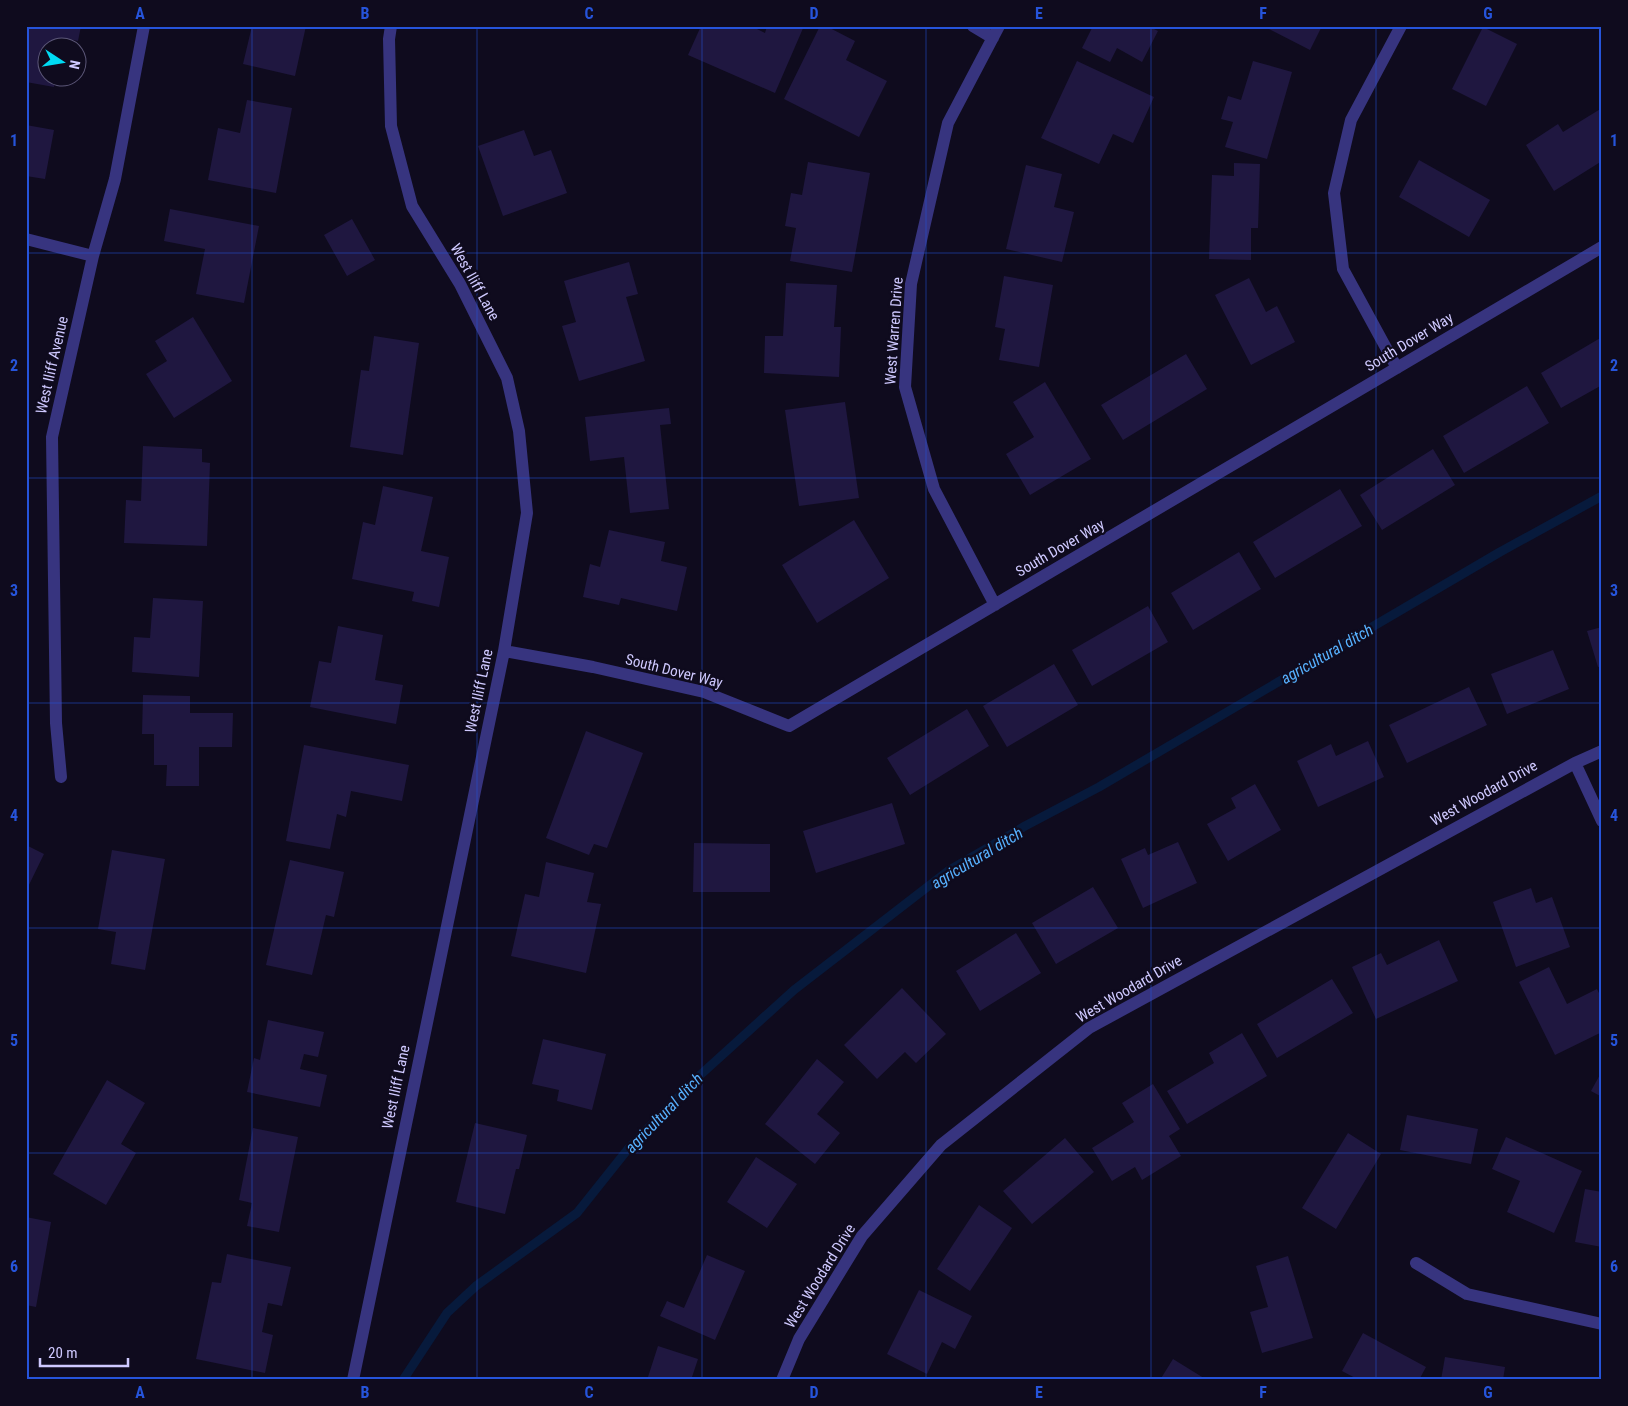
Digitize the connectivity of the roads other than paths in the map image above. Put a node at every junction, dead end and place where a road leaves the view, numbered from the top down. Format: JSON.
{"nodes":[{"id":1,"x":144,"y":26,"type":"edge"},
{"id":2,"x":391,"y":26,"type":"edge"},
{"id":3,"x":973,"y":26,"type":"edge"},
{"id":4,"x":999,"y":26,"type":"edge"},
{"id":5,"x":1401,"y":26,"type":"edge"},
{"id":6,"x":993,"y":38,"type":"junction"},
{"id":7,"x":26,"y":239,"type":"edge"},
{"id":8,"x":1602,"y":247,"type":"edge"},
{"id":9,"x":93,"y":256,"type":"junction"},
{"id":10,"x":1396,"y":368,"type":"junction"},
{"id":11,"x":995,"y":605,"type":"junction"},
{"id":12,"x":504,"y":651,"type":"junction"},
{"id":13,"x":1602,"y":751,"type":"edge"},
{"id":14,"x":1575,"y":763,"type":"junction"},
{"id":15,"x":61,"y":778,"type":"dead end"},
{"id":16,"x":1602,"y":821,"type":"edge"},
{"id":17,"x":1416,"y":1263,"type":"dead end"},
{"id":18,"x":1602,"y":1324,"type":"edge"},
{"id":19,"x":353,"y":1380,"type":"edge"},
{"id":20,"x":782,"y":1380,"type":"edge"}],
"edges":[{"from":1,"to":9,"type":"street","name":"West Iliff Avenue"},
{"from":2,"to":12,"type":"street","name":"West Iliff Lane"},
{"from":3,"to":6,"type":"street"},
{"from":4,"to":6,"type":"street","name":"West Warren Drive"},
{"from":5,"to":10,"type":"street"},
{"from":6,"to":11,"type":"street","name":"West Warren Drive"},
{"from":7,"to":9,"type":"street"},
{"from":8,"to":10,"type":"street","name":"South Dover Way"},
{"from":9,"to":15,"type":"street","name":"West Iliff Avenue"},
{"from":10,"to":11,"type":"street","name":"South Dover Way"},
{"from":11,"to":12,"type":"street","name":"South Dover Way"},
{"from":12,"to":19,"type":"street","name":"West Iliff Lane"},
{"from":13,"to":14,"type":"street","name":"West Woodard Drive"},
{"from":14,"to":16,"type":"street"},
{"from":14,"to":20,"type":"street","name":"West Woodard Drive"},
{"from":17,"to":18,"type":"street"}]}
